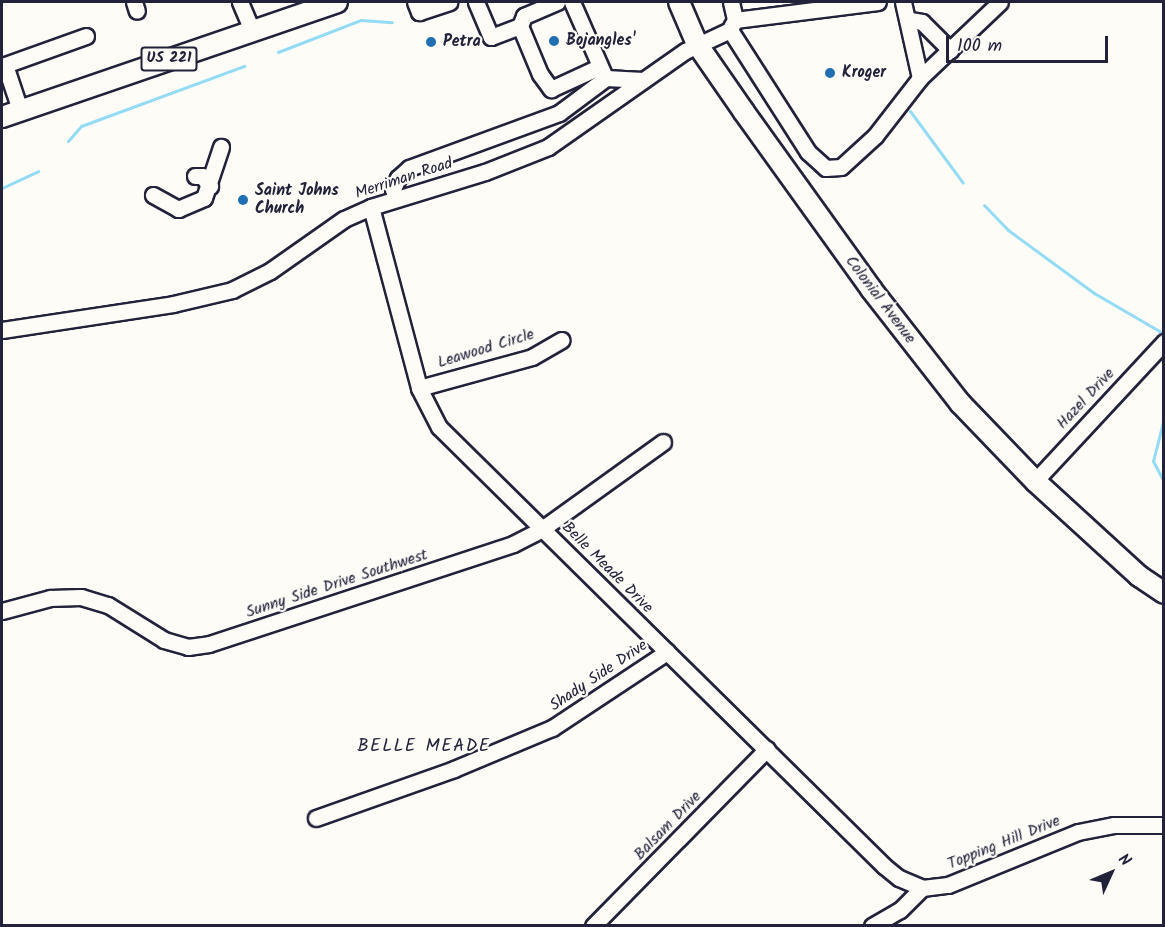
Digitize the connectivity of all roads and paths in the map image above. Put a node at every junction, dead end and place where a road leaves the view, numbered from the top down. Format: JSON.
{"nodes":[{"id":1,"x":240,"y":2,"type":"edge"},
{"id":2,"x":337,"y":2,"type":"edge"},
{"id":3,"x":415,"y":2,"type":"edge"},
{"id":4,"x":449,"y":2,"type":"edge"},
{"id":5,"x":476,"y":2,"type":"edge"},
{"id":6,"x":557,"y":2,"type":"edge"},
{"id":7,"x":572,"y":2,"type":"edge"},
{"id":8,"x":679,"y":2,"type":"edge"},
{"id":9,"x":731,"y":2,"type":"edge"},
{"id":10,"x":878,"y":2,"type":"edge"},
{"id":11,"x":903,"y":2,"type":"edge"},
{"id":12,"x":1000,"y":2,"type":"edge"},
{"id":13,"x":910,"y":20,"type":"junction"},
{"id":14,"x":733,"y":25,"type":"junction"},
{"id":15,"x":520,"y":26,"type":"junction"},
{"id":16,"x":252,"y":30,"type":"junction"},
{"id":17,"x":86,"y":36,"type":"dead end"},
{"id":18,"x":697,"y":44,"type":"junction"},
{"id":19,"x":950,"y":50,"type":"junction"},
{"id":20,"x":602,"y":73,"type":"junction"},
{"id":21,"x":920,"y":78,"type":"junction"},
{"id":22,"x":643,"y":80,"type":"junction"},
{"id":23,"x":628,"y":91,"type":"junction"},
{"id":24,"x":20,"y":110,"type":"junction"},
{"id":25,"x":2,"y":117,"type":"edge"},
{"id":26,"x":221,"y":147,"type":"dead end"},
{"id":27,"x":195,"y":176,"type":"dead end"},
{"id":28,"x":210,"y":186,"type":"junction"},
{"id":29,"x":153,"y":195,"type":"dead end"},
{"id":30,"x":395,"y":197,"type":"junction"},
{"id":31,"x":371,"y":207,"type":"junction"},
{"id":32,"x":2,"y":330,"type":"edge"},
{"id":33,"x":561,"y":340,"type":"dead end"},
{"id":34,"x":1164,"y":342,"type":"edge"},
{"id":35,"x":420,"y":388,"type":"junction"},
{"id":36,"x":663,"y":442,"type":"dead end"},
{"id":37,"x":1035,"y":481,"type":"junction"},
{"id":38,"x":542,"y":529,"type":"junction"},
{"id":39,"x":1126,"y":562,"type":"junction"},
{"id":40,"x":1164,"y":579,"type":"edge"},
{"id":41,"x":1164,"y":593,"type":"edge"},
{"id":42,"x":2,"y":611,"type":"edge"},
{"id":43,"x":667,"y":652,"type":"junction"},
{"id":44,"x":766,"y":749,"type":"junction"},
{"id":45,"x":316,"y":818,"type":"dead end"},
{"id":46,"x":1164,"y":825,"type":"edge"},
{"id":47,"x":922,"y":888,"type":"junction"},
{"id":48,"x":593,"y":926,"type":"edge"},
{"id":49,"x":872,"y":926,"type":"edge"}],
"edges":[{"from":1,"to":16,"type":"street"},
{"from":2,"to":16,"type":"main road","number":"US 221"},
{"from":3,"to":4,"type":"street"},
{"from":5,"to":15,"type":"street"},
{"from":6,"to":15,"type":"street"},
{"from":7,"to":20,"type":"street"},
{"from":8,"to":18,"type":"main road","name":"Colonial Avenue"},
{"from":9,"to":14,"type":"street"},
{"from":10,"to":14,"type":"street","name":"Merriman Road"},
{"from":11,"to":13,"type":"street"},
{"from":12,"to":19,"type":"street"},
{"from":13,"to":19,"type":"street"},
{"from":13,"to":21,"type":"street"},
{"from":14,"to":18,"type":"street","name":"Merriman Road"},
{"from":14,"to":21,"type":"street"},
{"from":15,"to":20,"type":"street"},
{"from":16,"to":24,"type":"main road","number":"US 221"},
{"from":17,"to":24,"type":"street"},
{"from":18,"to":22,"type":"street","name":"Merriman Road"},
{"from":18,"to":37,"type":"main road","name":"Colonial Avenue"},
{"from":19,"to":21,"type":"street"},
{"from":20,"to":22,"type":"street"},
{"from":20,"to":23,"type":"street"},
{"from":20,"to":30,"type":"street"},
{"from":22,"to":23,"type":"street","name":"Merriman Road"},
{"from":23,"to":30,"type":"street","name":"Merriman Road"},
{"from":24,"to":25,"type":"main road","number":"US 221"},
{"from":26,"to":28,"type":"street"},
{"from":27,"to":28,"type":"street"},
{"from":28,"to":29,"type":"street"},
{"from":30,"to":31,"type":"street","name":"Merriman Road"},
{"from":31,"to":32,"type":"street","name":"Merriman Road"},
{"from":31,"to":35,"type":"street","name":"Belle Meade Drive"},
{"from":33,"to":35,"type":"street","name":"Leawood Circle"},
{"from":34,"to":37,"type":"street","name":"Hazel Drive"},
{"from":35,"to":38,"type":"street","name":"Belle Meade Drive"},
{"from":36,"to":38,"type":"street","name":"Sunny Side Drive Southwest"},
{"from":37,"to":39,"type":"main road","name":"Colonial Avenue"},
{"from":38,"to":42,"type":"street","name":"Sunny Side Drive Southwest"},
{"from":38,"to":43,"type":"street","name":"Belle Meade Drive"},
{"from":39,"to":40,"type":"main road","name":"Colonial Avenue"},
{"from":39,"to":41,"type":"main road","name":"Colonial Avenue"},
{"from":43,"to":44,"type":"street","name":"Belle Meade Drive"},
{"from":43,"to":45,"type":"street","name":"Shady Side Drive"},
{"from":44,"to":47,"type":"street","name":"Belle Meade Drive"},
{"from":44,"to":48,"type":"street","name":"Balsam Drive"},
{"from":46,"to":47,"type":"street","name":"Topping Hill Drive"},
{"from":47,"to":49,"type":"street"}]}
